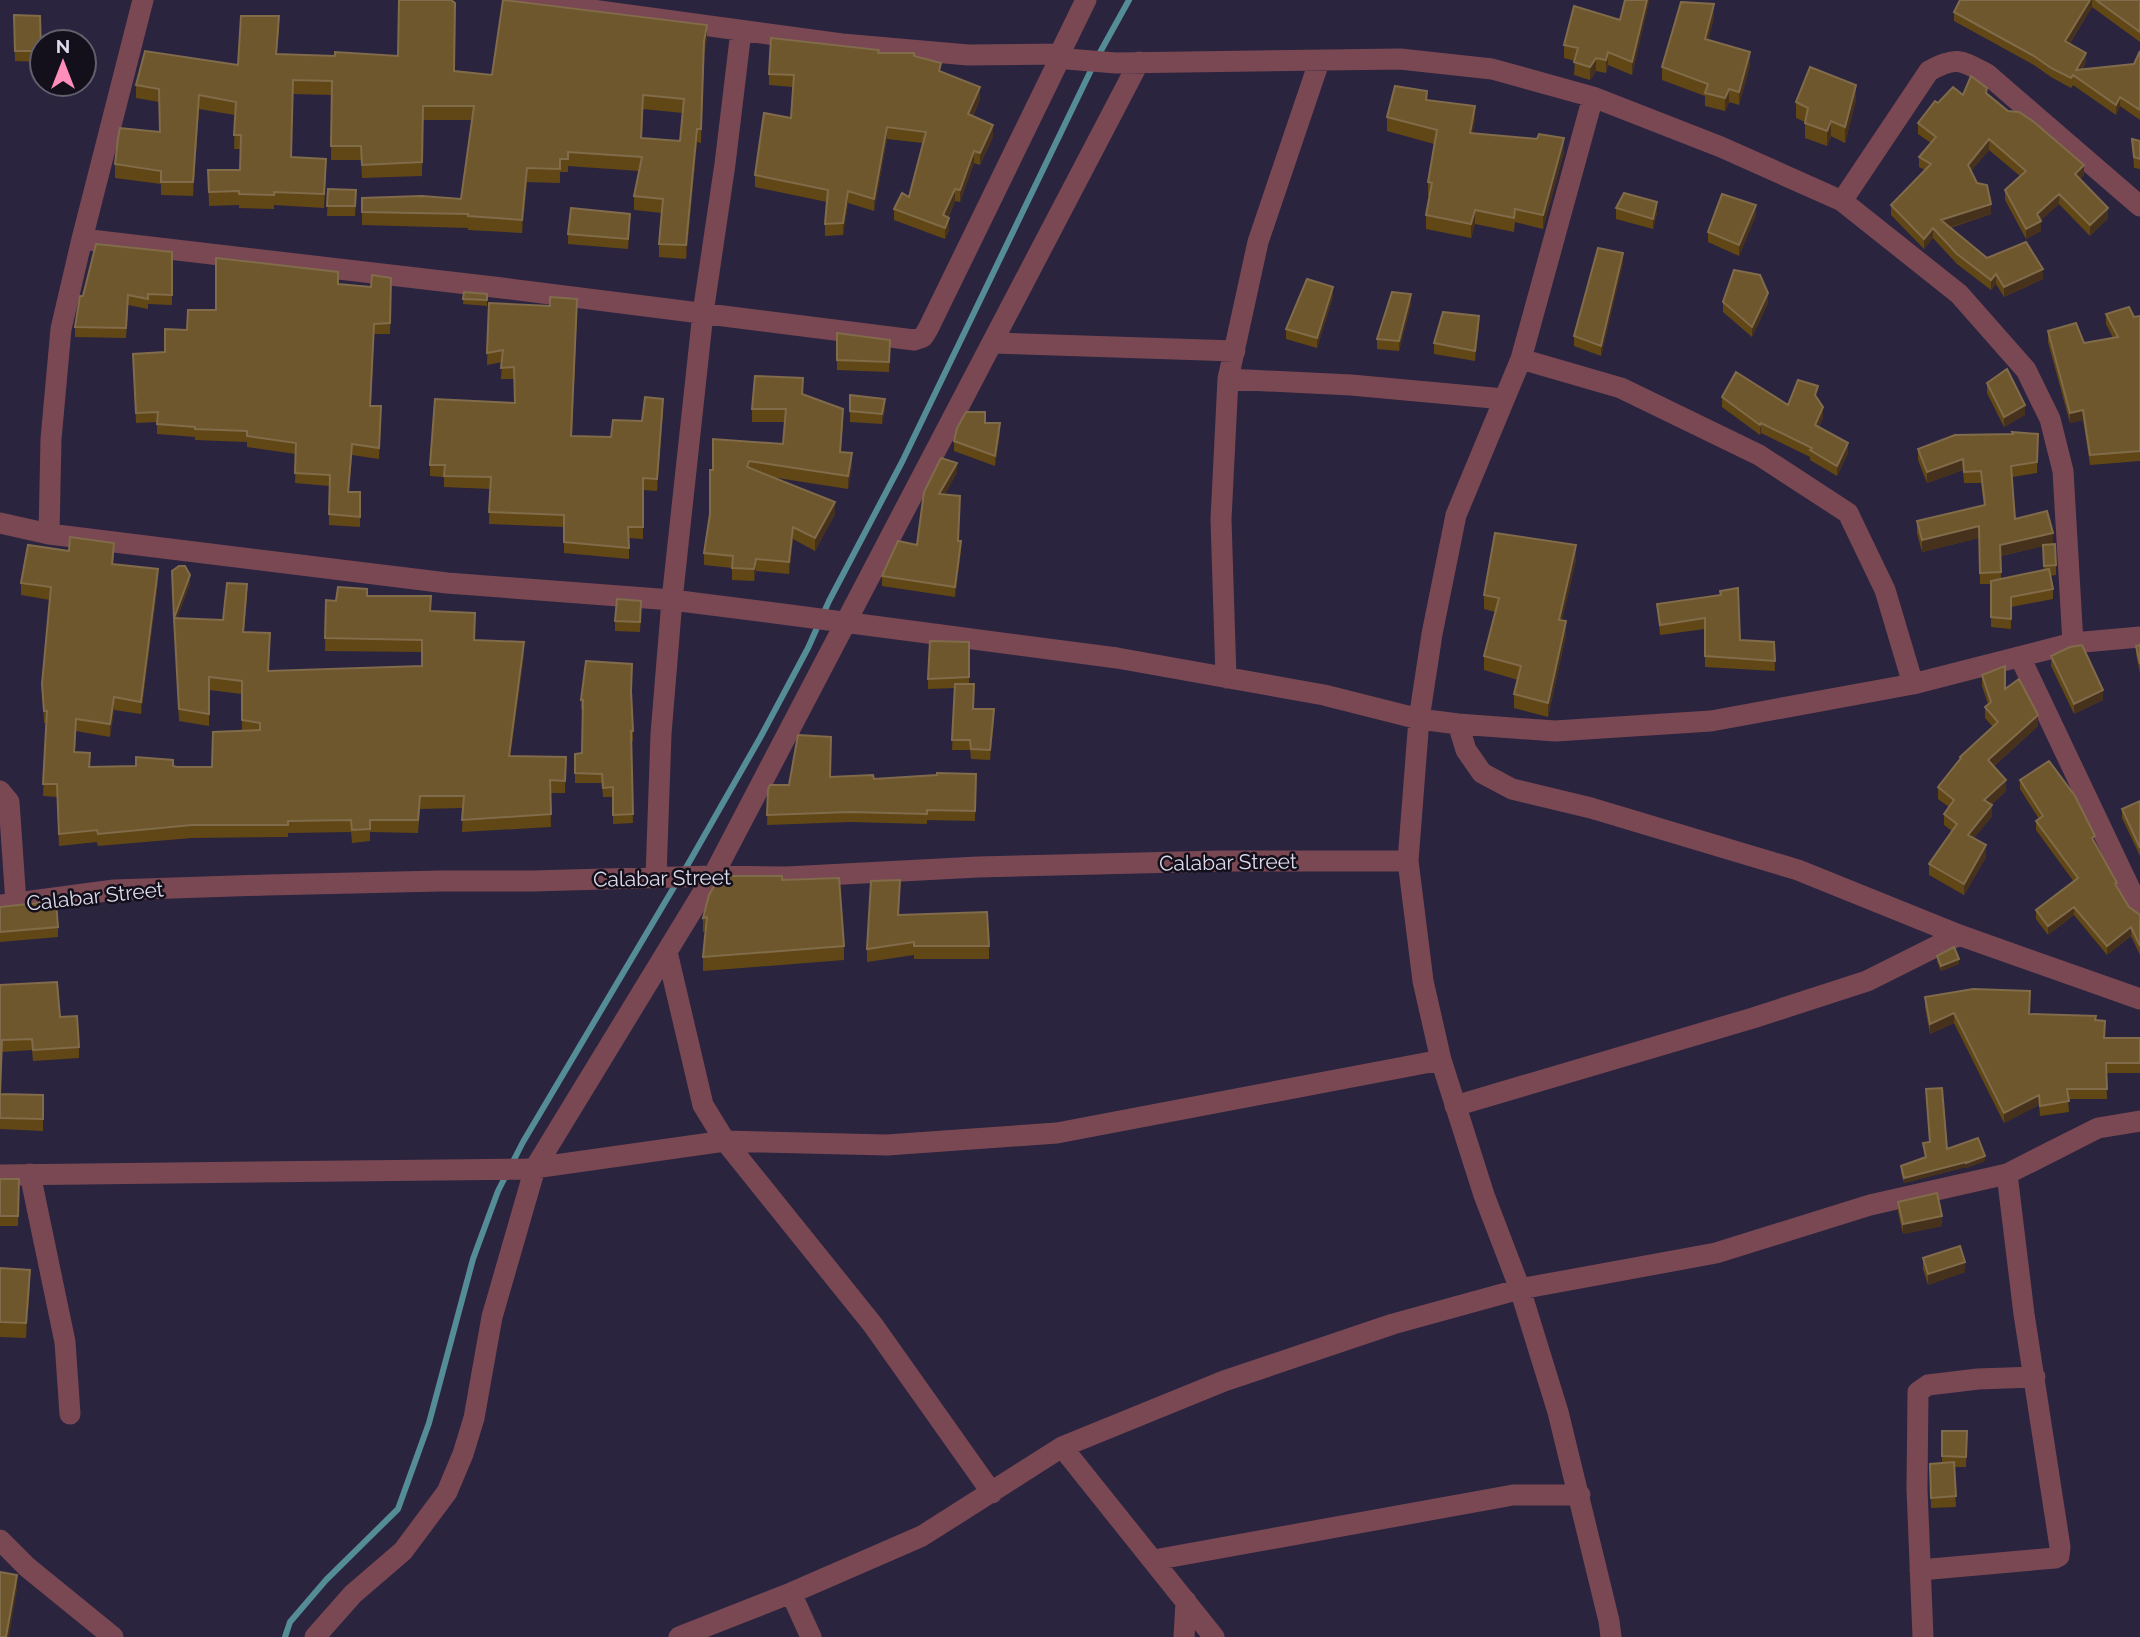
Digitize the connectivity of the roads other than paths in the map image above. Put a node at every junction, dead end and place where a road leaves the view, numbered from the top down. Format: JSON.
{"nodes":[{"id":1,"x":144,"y":0,"type":"edge"},
{"id":2,"x":519,"y":0,"type":"edge"},
{"id":3,"x":1086,"y":0,"type":"edge"},
{"id":4,"x":741,"y":31,"type":"junction"},
{"id":5,"x":1062,"y":54,"type":"junction"},
{"id":6,"x":1139,"y":62,"type":"junction"},
{"id":7,"x":1319,"y":62,"type":"junction"},
{"id":8,"x":1593,"y":97,"type":"junction"},
{"id":9,"x":1842,"y":201,"type":"junction"},
{"id":10,"x":2140,"y":206,"type":"edge"},
{"id":11,"x":82,"y":239,"type":"junction"},
{"id":12,"x":703,"y":313,"type":"junction"},
{"id":13,"x":992,"y":343,"type":"junction"},
{"id":14,"x":1235,"y":351,"type":"junction"},
{"id":15,"x":1521,"y":359,"type":"junction"},
{"id":16,"x":1228,"y":379,"type":"junction"},
{"id":17,"x":1504,"y":399,"type":"junction"},
{"id":18,"x":0,"y":523,"type":"edge"},
{"id":19,"x":49,"y":534,"type":"junction"},
{"id":20,"x":672,"y":600,"type":"junction"},
{"id":21,"x":840,"y":622,"type":"junction"},
{"id":22,"x":2140,"y":637,"type":"edge"},
{"id":23,"x":2073,"y":643,"type":"junction"},
{"id":24,"x":2020,"y":657,"type":"junction"},
{"id":25,"x":1226,"y":678,"type":"junction"},
{"id":26,"x":1913,"y":684,"type":"junction"},
{"id":27,"x":1419,"y":719,"type":"junction"},
{"id":28,"x":1458,"y":724,"type":"junction"},
{"id":29,"x":0,"y":791,"type":"edge"},
{"id":30,"x":1408,"y":861,"type":"junction"},
{"id":31,"x":707,"y":876,"type":"junction"},
{"id":32,"x":656,"y":877,"type":"junction"},
{"id":33,"x":8,"y":904,"type":"edge"},
{"id":34,"x":2140,"y":910,"type":"edge"},
{"id":35,"x":1959,"y":935,"type":"junction"},
{"id":36,"x":667,"y":952,"type":"junction"},
{"id":37,"x":2140,"y":999,"type":"edge"},
{"id":38,"x":1441,"y":1060,"type":"junction"},
{"id":39,"x":1455,"y":1106,"type":"junction"},
{"id":40,"x":2140,"y":1121,"type":"edge"},
{"id":41,"x":725,"y":1141,"type":"junction"},
{"id":42,"x":531,"y":1169,"type":"junction"},
{"id":43,"x":30,"y":1174,"type":"junction"},
{"id":44,"x":2007,"y":1174,"type":"junction"},
{"id":45,"x":0,"y":1175,"type":"edge"},
{"id":46,"x":1520,"y":1289,"type":"junction"},
{"id":47,"x":2035,"y":1377,"type":"junction"},
{"id":48,"x":70,"y":1415,"type":"dead end"},
{"id":49,"x":1062,"y":1447,"type":"junction"},
{"id":50,"x":992,"y":1493,"type":"junction"},
{"id":51,"x":1580,"y":1494,"type":"junction"},
{"id":52,"x":0,"y":1540,"type":"edge"},
{"id":53,"x":1154,"y":1560,"type":"junction"},
{"id":54,"x":1920,"y":1570,"type":"junction"},
{"id":55,"x":791,"y":1593,"type":"junction"},
{"id":56,"x":1186,"y":1601,"type":"junction"},
{"id":57,"x":113,"y":1637,"type":"edge"},
{"id":58,"x":315,"y":1637,"type":"edge"},
{"id":59,"x":679,"y":1637,"type":"edge"},
{"id":60,"x":810,"y":1637,"type":"edge"},
{"id":61,"x":1184,"y":1637,"type":"edge"},
{"id":62,"x":1214,"y":1637,"type":"edge"},
{"id":63,"x":1611,"y":1637,"type":"edge"},
{"id":64,"x":1923,"y":1637,"type":"edge"}],
"edges":[{"from":1,"to":11,"type":"street"},
{"from":2,"to":4,"type":"street"},
{"from":3,"to":5,"type":"street"},
{"from":4,"to":5,"type":"street"},
{"from":4,"to":12,"type":"street"},
{"from":5,"to":6,"type":"street"},
{"from":5,"to":12,"type":"street"},
{"from":6,"to":7,"type":"street"},
{"from":6,"to":13,"type":"street"},
{"from":7,"to":8,"type":"street"},
{"from":7,"to":14,"type":"street"},
{"from":8,"to":9,"type":"street"},
{"from":8,"to":15,"type":"street"},
{"from":9,"to":10,"type":"street"},
{"from":9,"to":23,"type":"street"},
{"from":11,"to":12,"type":"street"},
{"from":11,"to":19,"type":"street"},
{"from":12,"to":20,"type":"street"},
{"from":13,"to":14,"type":"street"},
{"from":13,"to":21,"type":"street"},
{"from":14,"to":16,"type":"street"},
{"from":15,"to":17,"type":"street"},
{"from":15,"to":26,"type":"street"},
{"from":16,"to":17,"type":"street"},
{"from":16,"to":25,"type":"street"},
{"from":17,"to":27,"type":"street"},
{"from":18,"to":19,"type":"street"},
{"from":19,"to":20,"type":"street"},
{"from":20,"to":21,"type":"street"},
{"from":20,"to":32,"type":"street"},
{"from":21,"to":25,"type":"street"},
{"from":21,"to":31,"type":"street"},
{"from":22,"to":23,"type":"street"},
{"from":23,"to":24,"type":"street"},
{"from":24,"to":26,"type":"street"},
{"from":24,"to":34,"type":"street"},
{"from":25,"to":27,"type":"street"},
{"from":26,"to":28,"type":"street"},
{"from":27,"to":28,"type":"street"},
{"from":27,"to":30,"type":"street"},
{"from":28,"to":35,"type":"street"},
{"from":29,"to":33,"type":"street"},
{"from":30,"to":31,"type":"street","name":"Calabar Street"},
{"from":30,"to":38,"type":"street"},
{"from":31,"to":32,"type":"street","name":"Calabar Street"},
{"from":31,"to":36,"type":"street"},
{"from":32,"to":33,"type":"street","name":"Calabar Street"},
{"from":35,"to":37,"type":"street"},
{"from":35,"to":39,"type":"street"},
{"from":36,"to":41,"type":"street"},
{"from":36,"to":42,"type":"street"},
{"from":38,"to":39,"type":"street"},
{"from":38,"to":41,"type":"street"},
{"from":39,"to":46,"type":"street"},
{"from":40,"to":44,"type":"street"},
{"from":41,"to":42,"type":"street"},
{"from":41,"to":50,"type":"street"},
{"from":42,"to":43,"type":"street"},
{"from":42,"to":58,"type":"street"},
{"from":43,"to":45,"type":"street"},
{"from":43,"to":48,"type":"street"},
{"from":44,"to":46,"type":"street"},
{"from":44,"to":47,"type":"street"},
{"from":46,"to":49,"type":"street"},
{"from":46,"to":51,"type":"street"},
{"from":47,"to":54,"type":"street"},
{"from":47,"to":54,"type":"street"},
{"from":49,"to":50,"type":"street"},
{"from":49,"to":53,"type":"street"},
{"from":50,"to":55,"type":"street"},
{"from":51,"to":53,"type":"street"},
{"from":51,"to":63,"type":"street"},
{"from":52,"to":57,"type":"street"},
{"from":53,"to":56,"type":"street"},
{"from":54,"to":64,"type":"street"},
{"from":55,"to":59,"type":"street"},
{"from":55,"to":60,"type":"street"},
{"from":56,"to":61,"type":"street"},
{"from":56,"to":62,"type":"street"}]}
